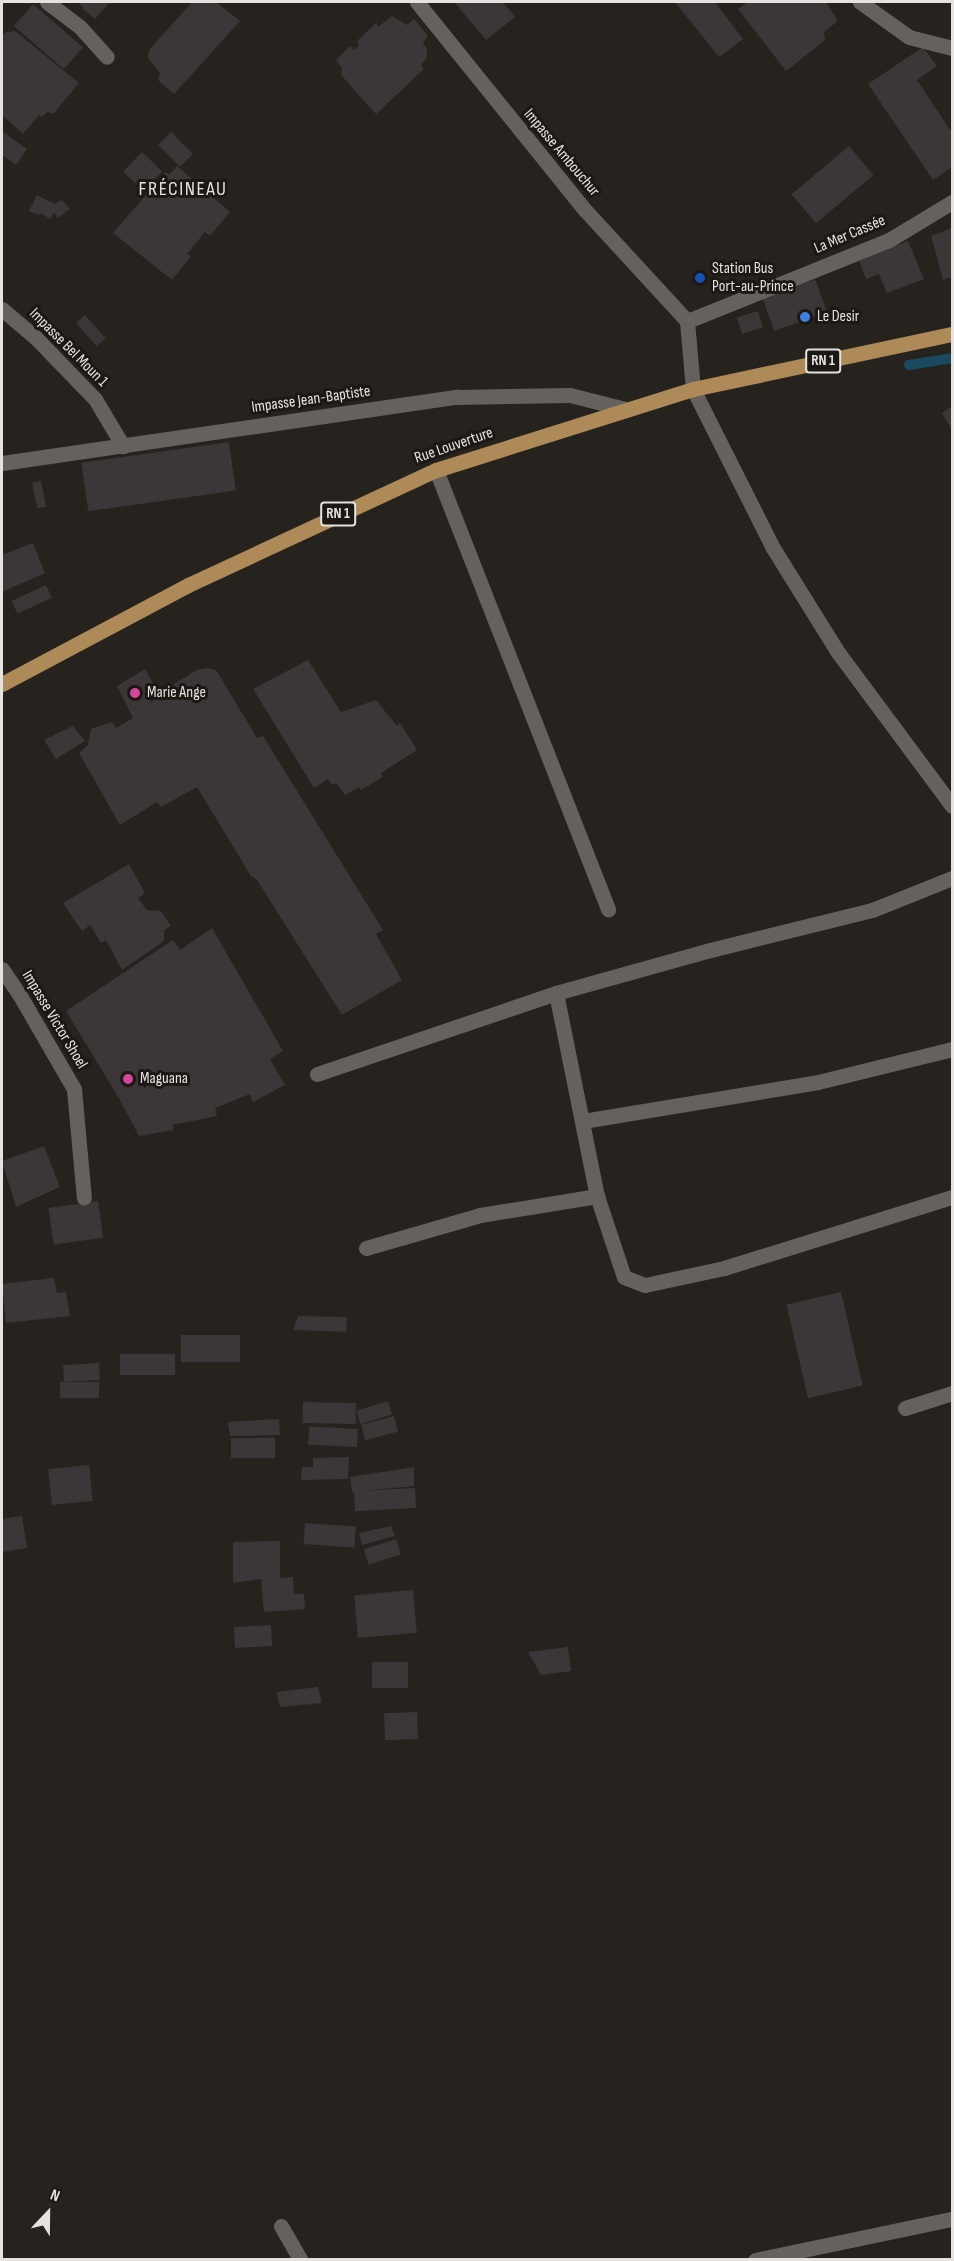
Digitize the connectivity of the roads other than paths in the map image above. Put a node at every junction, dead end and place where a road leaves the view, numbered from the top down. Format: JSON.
{"nodes":[{"id":1,"x":47,"y":2,"type":"edge"},
{"id":2,"x":417,"y":2,"type":"edge"},
{"id":3,"x":860,"y":2,"type":"edge"},
{"id":4,"x":952,"y":48,"type":"edge"},
{"id":5,"x":107,"y":57,"type":"dead end"},
{"id":6,"x":952,"y":202,"type":"edge"},
{"id":7,"x":2,"y":309,"type":"edge"},
{"id":8,"x":687,"y":321,"type":"junction"},
{"id":9,"x":952,"y":334,"type":"edge"},
{"id":10,"x":693,"y":389,"type":"junction"},
{"id":11,"x":625,"y":409,"type":"junction"},
{"id":12,"x":123,"y":446,"type":"junction"},
{"id":13,"x":2,"y":464,"type":"edge"},
{"id":14,"x":436,"y":470,"type":"junction"},
{"id":15,"x":2,"y":684,"type":"edge"},
{"id":16,"x":952,"y":807,"type":"edge"},
{"id":17,"x":952,"y":878,"type":"edge"},
{"id":18,"x":608,"y":910,"type":"dead end"},
{"id":19,"x":2,"y":969,"type":"edge"},
{"id":20,"x":556,"y":993,"type":"junction"},
{"id":21,"x":952,"y":1049,"type":"edge"},
{"id":22,"x":317,"y":1074,"type":"dead end"},
{"id":23,"x":583,"y":1121,"type":"junction"},
{"id":24,"x":597,"y":1196,"type":"junction"},
{"id":25,"x":952,"y":1197,"type":"edge"},
{"id":26,"x":84,"y":1198,"type":"dead end"},
{"id":27,"x":366,"y":1248,"type":"dead end"},
{"id":28,"x":952,"y":1393,"type":"edge"},
{"id":29,"x":905,"y":1407,"type":"dead end"},
{"id":30,"x":952,"y":2219,"type":"edge"},
{"id":31,"x":281,"y":2226,"type":"dead end"},
{"id":32,"x":301,"y":2259,"type":"edge"},
{"id":33,"x":755,"y":2259,"type":"edge"}],
"edges":[{"from":1,"to":5,"type":"street"},
{"from":2,"to":8,"type":"street","name":"Impasse Ambouchur"},
{"from":3,"to":4,"type":"street"},
{"from":6,"to":8,"type":"street","name":"La Mer Cassée"},
{"from":7,"to":12,"type":"street","name":"Impasse Bel Moun 1"},
{"from":8,"to":10,"type":"street"},
{"from":9,"to":10,"type":"main road","name":"Rue Louverture","number":"RN 1"},
{"from":10,"to":11,"type":"main road","name":"Rue Louverture","number":"RN 1"},
{"from":10,"to":16,"type":"street"},
{"from":11,"to":12,"type":"street","name":"Impasse Jean-Baptiste"},
{"from":11,"to":14,"type":"main road","name":"Rue Louverture","number":"RN 1"},
{"from":12,"to":13,"type":"street","name":"Impasse Jean-Baptiste"},
{"from":14,"to":15,"type":"main road","name":"Rue Louverture","number":"RN 1"},
{"from":14,"to":18,"type":"street"},
{"from":17,"to":20,"type":"street"},
{"from":19,"to":26,"type":"street","name":"Impasse Victor Shoel"},
{"from":20,"to":22,"type":"street"},
{"from":20,"to":23,"type":"street"},
{"from":21,"to":23,"type":"street"},
{"from":23,"to":24,"type":"street"},
{"from":24,"to":25,"type":"street"},
{"from":24,"to":27,"type":"street"},
{"from":28,"to":29,"type":"street"},
{"from":30,"to":33,"type":"street"},
{"from":31,"to":32,"type":"street"}]}
